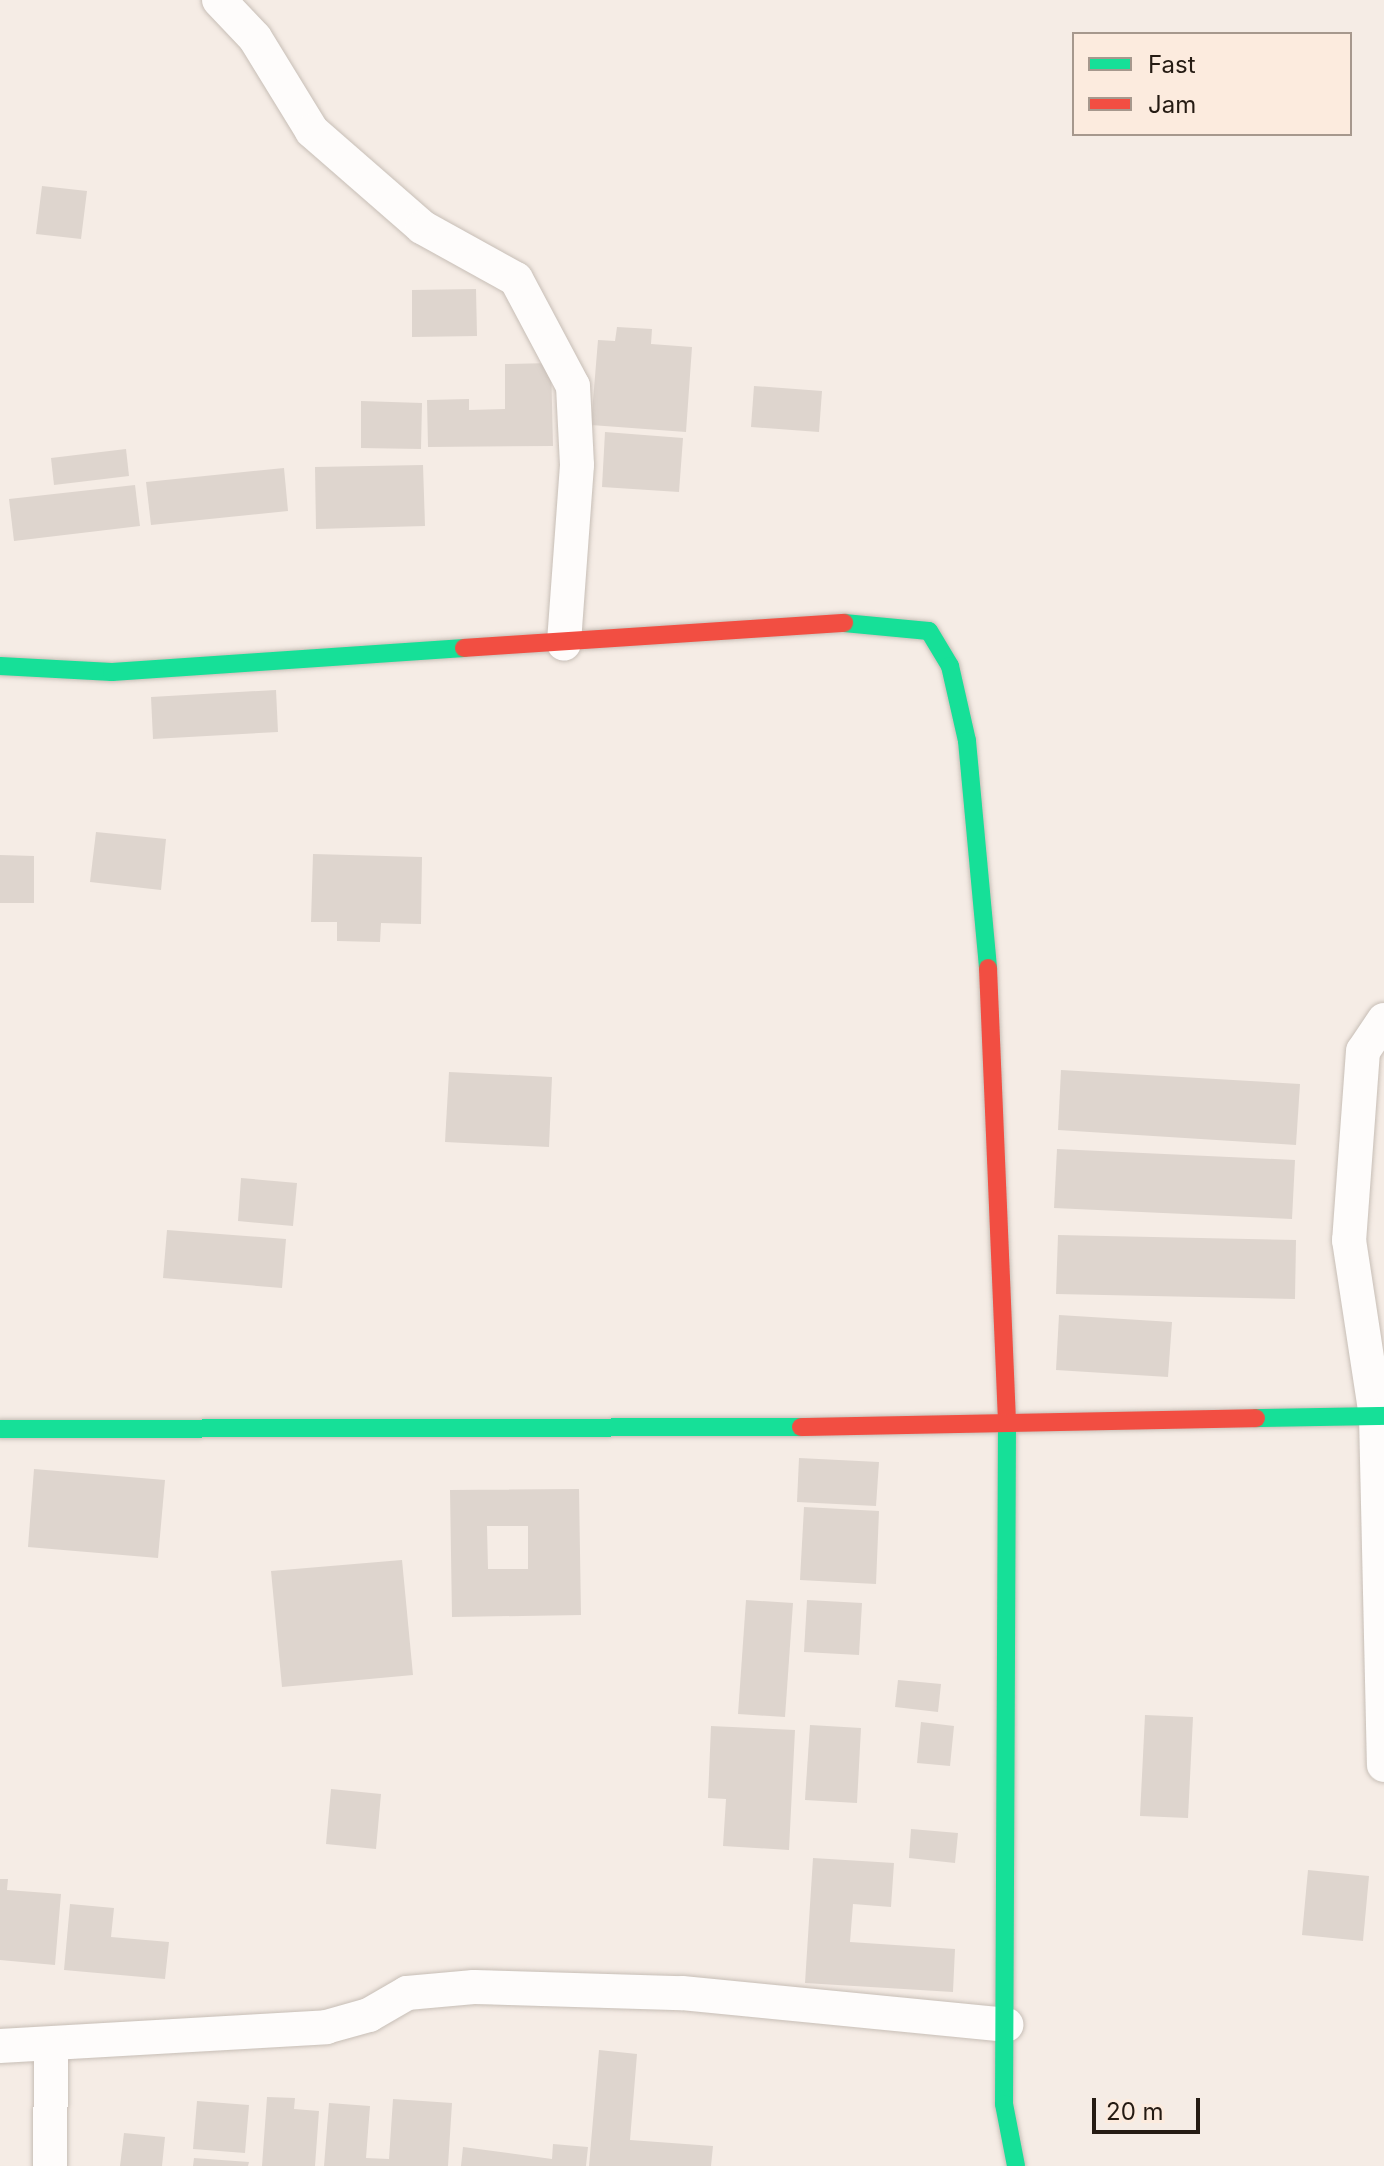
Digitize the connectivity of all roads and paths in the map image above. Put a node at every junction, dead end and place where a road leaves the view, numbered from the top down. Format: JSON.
{"nodes":[{"id":1,"x":219,"y":0,"type":"edge"},
{"id":2,"x":564,"y":644,"type":"junction"},
{"id":3,"x":0,"y":666,"type":"edge"},
{"id":4,"x":1384,"y":1020,"type":"edge"},
{"id":5,"x":1380,"y":1416,"type":"edge"},
{"id":6,"x":1007,"y":1426,"type":"junction"},
{"id":7,"x":0,"y":1429,"type":"edge"},
{"id":8,"x":1384,"y":1765,"type":"edge"},
{"id":9,"x":1006,"y":2025,"type":"junction"},
{"id":10,"x":51,"y":2045,"type":"junction"},
{"id":11,"x":0,"y":2046,"type":"edge"},
{"id":12,"x":50,"y":2166,"type":"edge"},
{"id":13,"x":1016,"y":2166,"type":"edge"}],
"edges":[{"from":1,"to":2,"type":"street"},
{"from":2,"to":3,"type":"street"},
{"from":2,"to":6,"type":"street"},
{"from":4,"to":5,"type":"street"},
{"from":5,"to":6,"type":"street"},
{"from":5,"to":8,"type":"street"},
{"from":6,"to":7,"type":"street"},
{"from":6,"to":9,"type":"street"},
{"from":9,"to":10,"type":"street"},
{"from":9,"to":13,"type":"street"},
{"from":10,"to":11,"type":"street"},
{"from":10,"to":12,"type":"street"}]}
